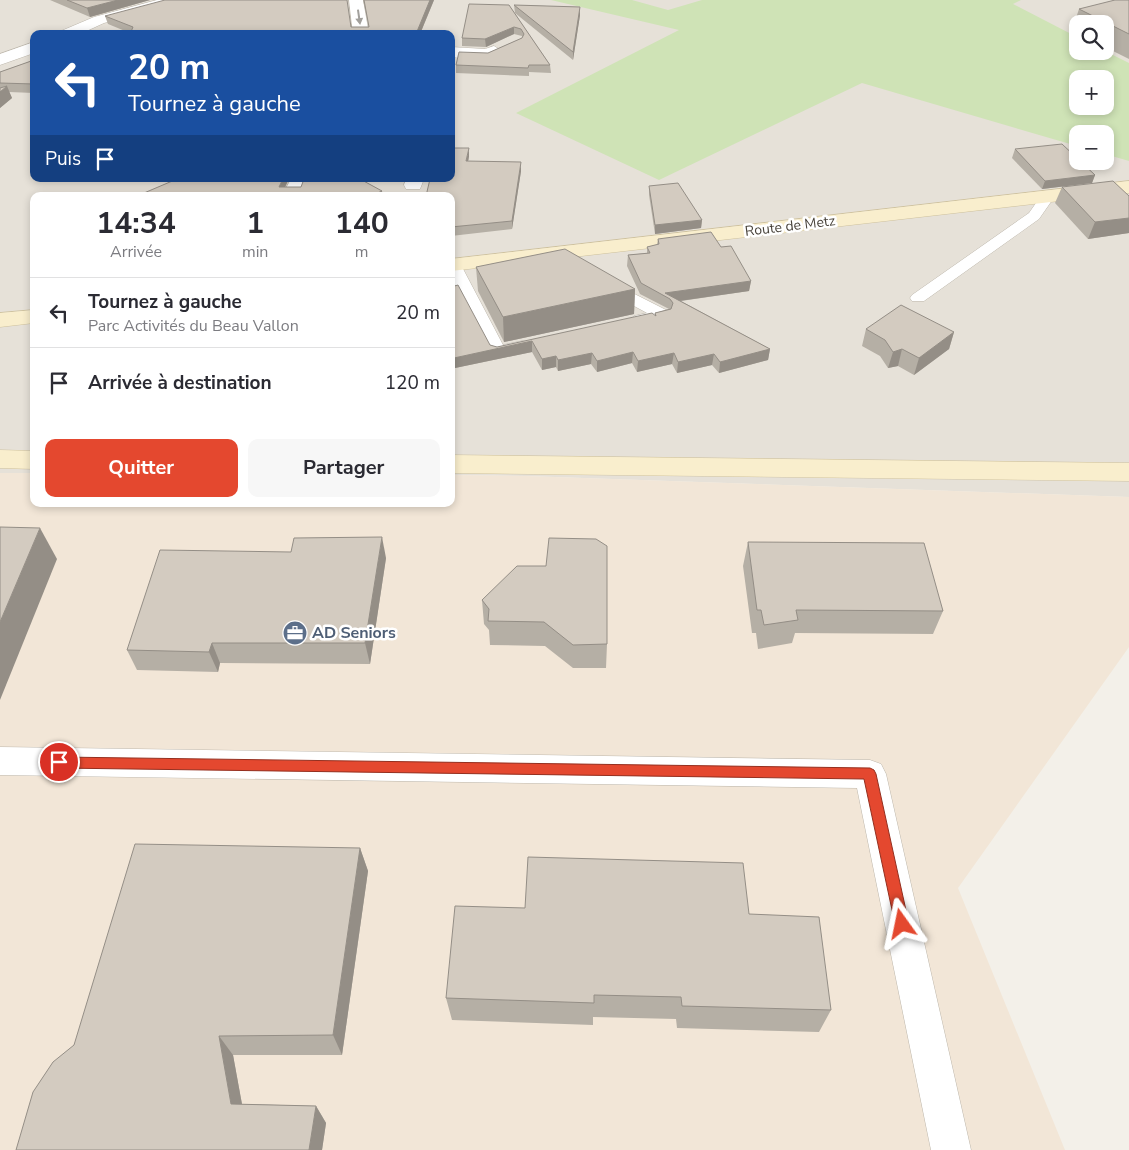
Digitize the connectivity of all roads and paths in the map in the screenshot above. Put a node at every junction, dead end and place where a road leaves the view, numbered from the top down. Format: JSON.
{"nodes":[{"id":1,"x":174,"y":0,"type":"edge"},
{"id":2,"x":356,"y":0,"type":"edge"},
{"id":3,"x":75,"y":30,"type":"edge"},
{"id":4,"x":360,"y":30,"type":"edge"},
{"id":5,"x":506,"y":45,"type":"edge"},
{"id":6,"x":30,"y":48,"type":"edge"},
{"id":7,"x":455,"y":52,"type":"edge"},
{"id":8,"x":0,"y":60,"type":"edge"},
{"id":9,"x":1129,"y":186,"type":"edge"},
{"id":10,"x":1048,"y":196,"type":"junction"},
{"id":11,"x":549,"y":253,"type":"junction"},
{"id":12,"x":455,"y":265,"type":"edge"},
{"id":13,"x":575,"y":268,"type":"edge"},
{"id":14,"x":455,"y":271,"type":"edge"},
{"id":15,"x":592,"y":277,"type":"edge"},
{"id":16,"x":918,"y":298,"type":"dead end"},
{"id":17,"x":30,"y":316,"type":"edge"},
{"id":18,"x":0,"y":320,"type":"edge"},
{"id":19,"x":623,"y":324,"type":"edge"},
{"id":20,"x":537,"y":343,"type":"edge"},
{"id":21,"x":0,"y":459,"type":"edge"},
{"id":22,"x":30,"y":460,"type":"edge"},
{"id":23,"x":455,"y":464,"type":"edge"},
{"id":24,"x":1129,"y":472,"type":"edge"},
{"id":25,"x":0,"y":761,"type":"edge"},
{"id":26,"x":951,"y":1150,"type":"edge"}],
"edges":[{"from":1,"to":3,"type":"street"},
{"from":2,"to":4,"type":"street","one_way":true},
{"from":5,"to":7,"type":"street"},
{"from":6,"to":8,"type":"street"},
{"from":9,"to":10,"type":"street","name":"Route de Metz"},
{"from":10,"to":11,"type":"street","name":"Route de Metz"},
{"from":10,"to":16,"type":"lane"},
{"from":11,"to":12,"type":"street","name":"Route de Metz"},
{"from":11,"to":13,"type":"lane"},
{"from":14,"to":20,"type":"lane"},
{"from":15,"to":19,"type":"lane"},
{"from":17,"to":18,"type":"street"},
{"from":21,"to":22,"type":"street"},
{"from":23,"to":24,"type":"street"},
{"from":25,"to":26,"type":"street"}]}
